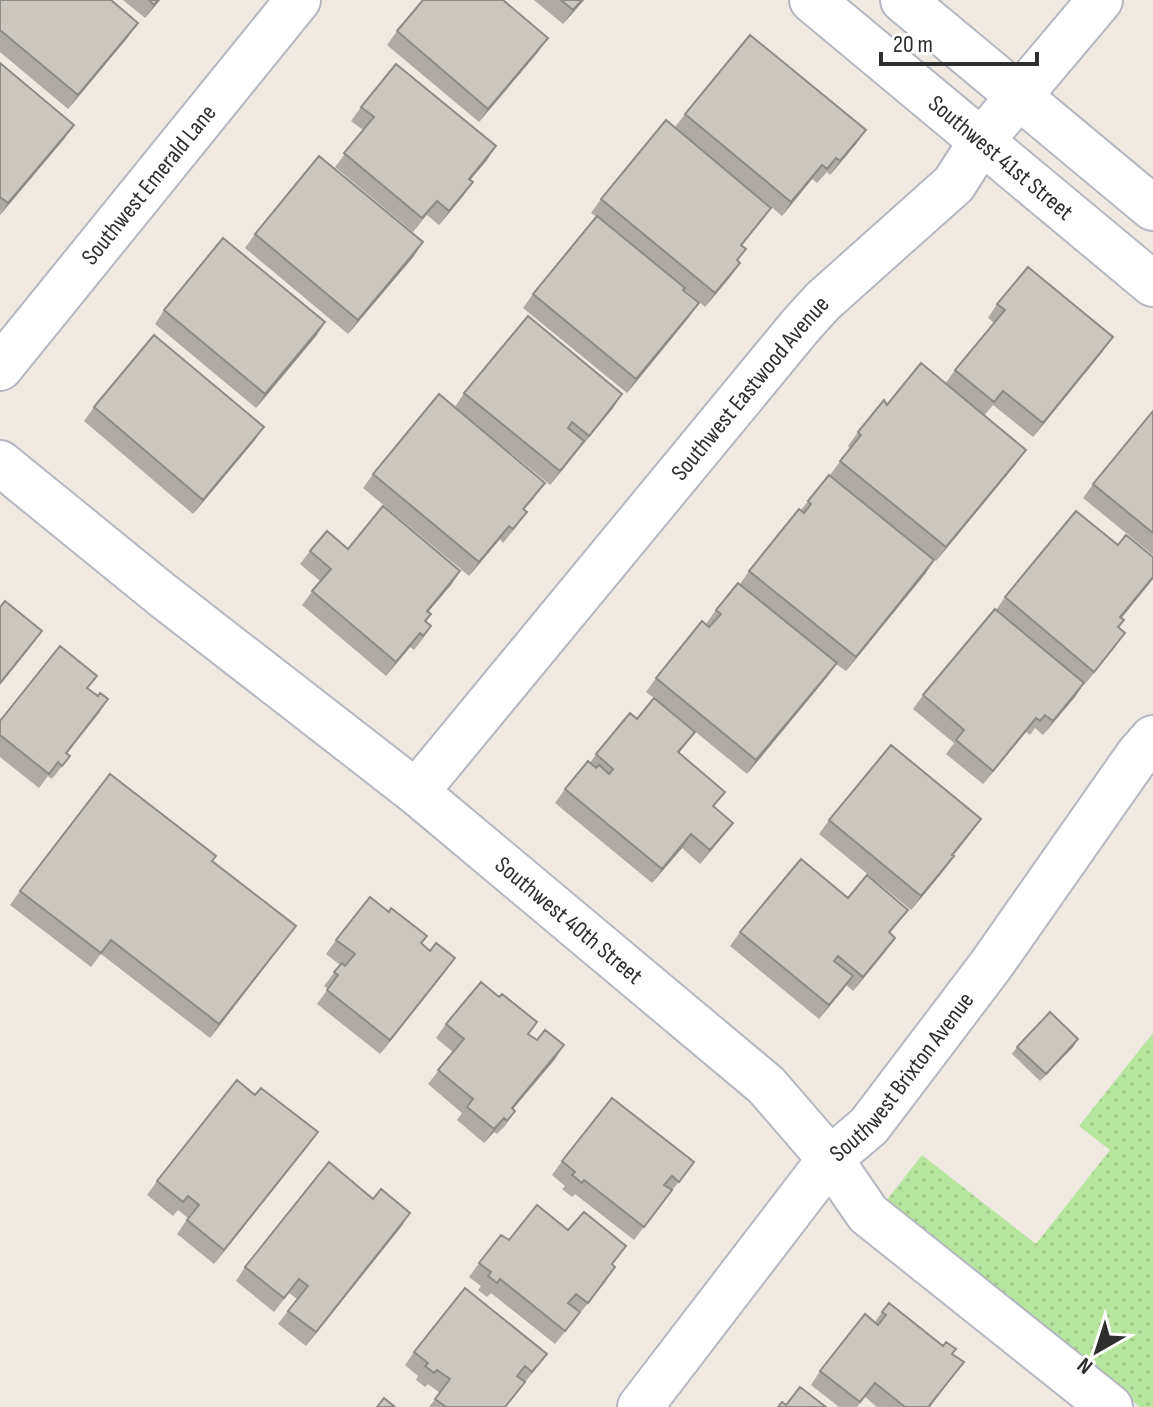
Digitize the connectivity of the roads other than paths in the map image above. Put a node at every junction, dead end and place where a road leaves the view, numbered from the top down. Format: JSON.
{"nodes":[{"id":1,"x":298,"y":0,"type":"edge"},
{"id":2,"x":812,"y":0,"type":"edge"},
{"id":3,"x":903,"y":0,"type":"edge"},
{"id":4,"x":1100,"y":0,"type":"edge"},
{"id":5,"x":1019,"y":96,"type":"junction"},
{"id":6,"x":982,"y":140,"type":"junction"},
{"id":7,"x":1153,"y":208,"type":"edge"},
{"id":8,"x":1153,"y":284,"type":"edge"},
{"id":9,"x":0,"y":368,"type":"edge"},
{"id":10,"x":0,"y":463,"type":"edge"},
{"id":11,"x":1153,"y":738,"type":"edge"},
{"id":12,"x":416,"y":792,"type":"junction"},
{"id":13,"x":830,"y":1159,"type":"junction"},
{"id":14,"x":640,"y":1407,"type":"edge"},
{"id":15,"x":1110,"y":1407,"type":"edge"}],
"edges":[{"from":1,"to":9,"type":"street","name":"Southwest Emerald Lane"},
{"from":2,"to":6,"type":"street","name":"Southwest 41st Street"},
{"from":3,"to":5,"type":"street"},
{"from":4,"to":5,"type":"street","name":"Southwest Eastwood Avenue"},
{"from":5,"to":6,"type":"street","name":"Southwest Eastwood Avenue"},
{"from":5,"to":7,"type":"street"},
{"from":6,"to":8,"type":"street","name":"Southwest 41st Street"},
{"from":6,"to":12,"type":"street","name":"Southwest Eastwood Avenue"},
{"from":10,"to":12,"type":"street","name":"Southwest 40th Street"},
{"from":11,"to":13,"type":"street","name":"Southwest Brixton Avenue"},
{"from":12,"to":13,"type":"street","name":"Southwest 40th Street"},
{"from":13,"to":14,"type":"street","name":"Southwest Brixton Avenue"},
{"from":13,"to":15,"type":"street","name":"Southwest 40th Street"}]}
